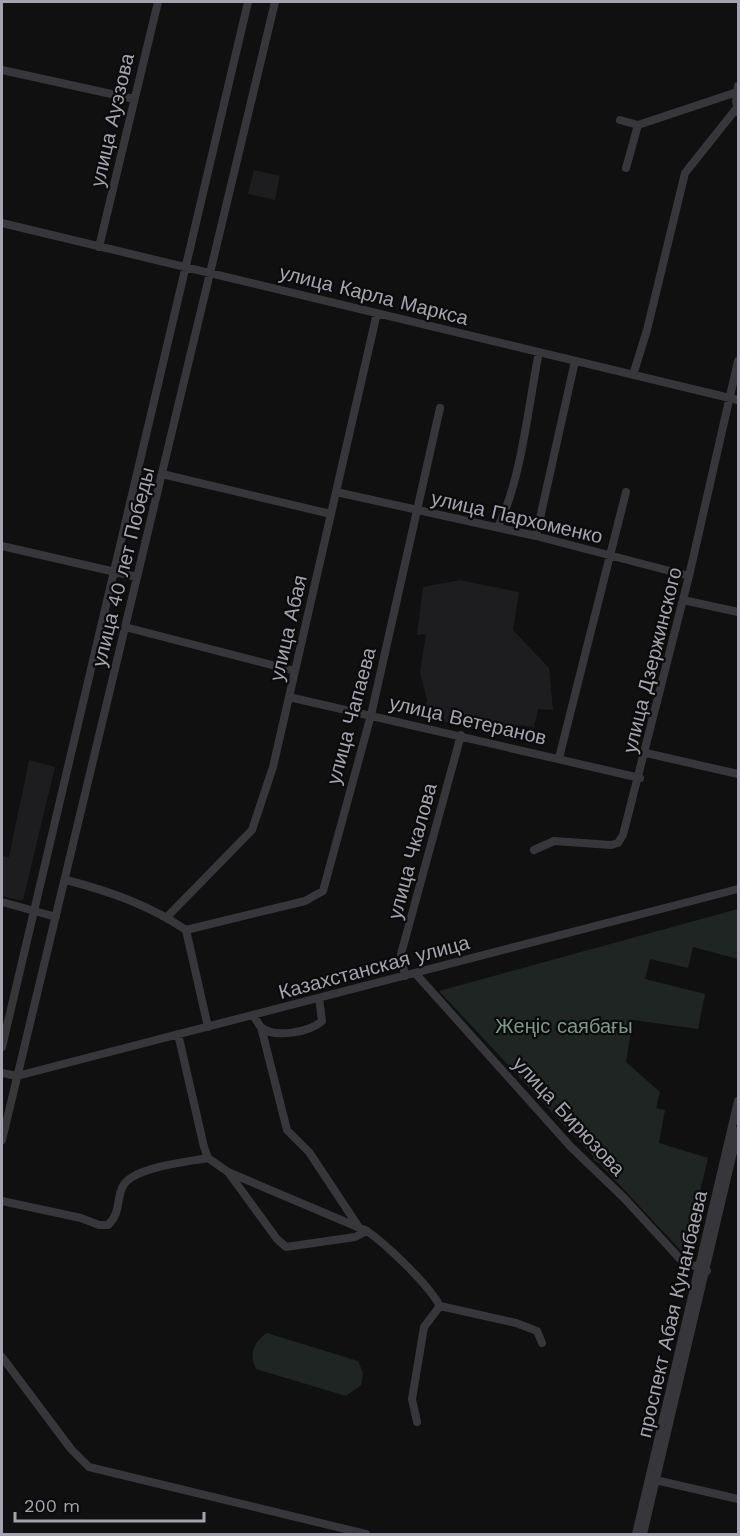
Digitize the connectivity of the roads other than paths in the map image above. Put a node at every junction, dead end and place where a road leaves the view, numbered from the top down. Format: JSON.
{"nodes":[{"id":1,"x":158,"y":2,"type":"edge"},
{"id":2,"x":248,"y":2,"type":"edge"},
{"id":3,"x":275,"y":2,"type":"edge"},
{"id":4,"x":2,"y":70,"type":"edge"},
{"id":5,"x":738,"y":89,"type":"edge"},
{"id":6,"x":134,"y":99,"type":"junction"},
{"id":7,"x":737,"y":111,"type":"edge"},
{"id":8,"x":620,"y":120,"type":"dead end"},
{"id":9,"x":638,"y":124,"type":"junction"},
{"id":10,"x":626,"y":168,"type":"dead end"},
{"id":11,"x":2,"y":223,"type":"edge"},
{"id":12,"x":99,"y":247,"type":"junction"},
{"id":13,"x":185,"y":268,"type":"junction"},
{"id":14,"x":210,"y":273,"type":"junction"},
{"id":15,"x":377,"y":313,"type":"junction"},
{"id":16,"x":539,"y":352,"type":"junction"},
{"id":17,"x":575,"y":361,"type":"junction"},
{"id":18,"x":738,"y":361,"type":"edge"},
{"id":19,"x":633,"y":375,"type":"junction"},
{"id":20,"x":735,"y":399,"type":"edge"},
{"id":21,"x":440,"y":408,"type":"dead end"},
{"id":22,"x":162,"y":474,"type":"junction"},
{"id":23,"x":336,"y":492,"type":"junction"},
{"id":24,"x":626,"y":492,"type":"dead end"},
{"id":25,"x":419,"y":511,"type":"junction"},
{"id":26,"x":331,"y":514,"type":"junction"},
{"id":27,"x":498,"y":527,"type":"junction"},
{"id":28,"x":536,"y":536,"type":"junction"},
{"id":29,"x":2,"y":546,"type":"edge"},
{"id":30,"x":611,"y":556,"type":"junction"},
{"id":31,"x":114,"y":571,"type":"junction"},
{"id":32,"x":689,"y":576,"type":"junction"},
{"id":33,"x":137,"y":577,"type":"junction"},
{"id":34,"x":683,"y":600,"type":"junction"},
{"id":35,"x":738,"y":612,"type":"edge"},
{"id":36,"x":125,"y":627,"type":"junction"},
{"id":37,"x":295,"y":671,"type":"junction"},
{"id":38,"x":289,"y":697,"type":"junction"},
{"id":39,"x":371,"y":715,"type":"junction"},
{"id":40,"x":460,"y":735,"type":"junction"},
{"id":41,"x":646,"y":753,"type":"junction"},
{"id":42,"x":559,"y":758,"type":"junction"},
{"id":43,"x":738,"y":774,"type":"edge"},
{"id":44,"x":640,"y":778,"type":"junction"},
{"id":45,"x":534,"y":850,"type":"dead end"},
{"id":46,"x":66,"y":880,"type":"junction"},
{"id":47,"x":738,"y":889,"type":"edge"},
{"id":48,"x":2,"y":902,"type":"edge"},
{"id":49,"x":34,"y":911,"type":"junction"},
{"id":50,"x":56,"y":917,"type":"junction"},
{"id":51,"x":167,"y":917,"type":"junction"},
{"id":52,"x":186,"y":930,"type":"junction"},
{"id":53,"x":415,"y":973,"type":"junction"},
{"id":54,"x":405,"y":976,"type":"junction"},
{"id":55,"x":319,"y":998,"type":"junction"},
{"id":56,"x":253,"y":1015,"type":"junction"},
{"id":57,"x":208,"y":1027,"type":"junction"},
{"id":58,"x":261,"y":1027,"type":"junction"},
{"id":59,"x":178,"y":1034,"type":"junction"},
{"id":60,"x":2,"y":1047,"type":"edge"},
{"id":61,"x":2,"y":1073,"type":"edge"},
{"id":62,"x":17,"y":1076,"type":"junction"},
{"id":63,"x":738,"y":1101,"type":"edge"},
{"id":64,"x":738,"y":1131,"type":"edge"},
{"id":65,"x":2,"y":1140,"type":"edge"},
{"id":66,"x":208,"y":1158,"type":"junction"},
{"id":67,"x":228,"y":1172,"type":"junction"},
{"id":68,"x":2,"y":1201,"type":"edge"},
{"id":69,"x":358,"y":1226,"type":"junction"},
{"id":70,"x":367,"y":1231,"type":"junction"},
{"id":71,"x":703,"y":1270,"type":"junction"},
{"id":72,"x":440,"y":1306,"type":"junction"},
{"id":73,"x":542,"y":1343,"type":"dead end"},
{"id":74,"x":2,"y":1357,"type":"edge"},
{"id":75,"x":417,"y":1422,"type":"dead end"},
{"id":76,"x":653,"y":1479,"type":"junction"},
{"id":77,"x":738,"y":1499,"type":"edge"},
{"id":78,"x":366,"y":1534,"type":"edge"},
{"id":79,"x":636,"y":1534,"type":"edge"},
{"id":80,"x":643,"y":1534,"type":"edge"}],
"edges":[{"from":1,"to":6,"type":"street","name":"улица Ауэзова"},
{"from":2,"to":13,"type":"street","name":"улица 40 лет Победы"},
{"from":3,"to":14,"type":"street","name":"улица 40 лет Победы"},
{"from":4,"to":6,"type":"street"},
{"from":5,"to":7,"type":"street"},
{"from":5,"to":9,"type":"street"},
{"from":6,"to":12,"type":"street","name":"улица Ауэзова"},
{"from":7,"to":19,"type":"street"},
{"from":8,"to":9,"type":"street"},
{"from":9,"to":10,"type":"street"},
{"from":11,"to":12,"type":"street","name":"улица Карла Маркса"},
{"from":12,"to":13,"type":"street","name":"улица Карла Маркса"},
{"from":13,"to":14,"type":"street","name":"улица Карла Маркса"},
{"from":13,"to":31,"type":"street","name":"улица 40 лет Победы"},
{"from":14,"to":15,"type":"street","name":"улица Карла Маркса"},
{"from":14,"to":22,"type":"street","name":"улица 40 лет Победы"},
{"from":15,"to":16,"type":"street","name":"улица Карла Маркса"},
{"from":15,"to":23,"type":"street","name":"улица Абая"},
{"from":16,"to":17,"type":"street","name":"улица Карла Маркса"},
{"from":16,"to":27,"type":"street"},
{"from":17,"to":19,"type":"street","name":"улица Карла Маркса"},
{"from":17,"to":28,"type":"street"},
{"from":18,"to":20,"type":"street","name":"улица Дзержинского"},
{"from":19,"to":20,"type":"street","name":"улица Карла Маркса"},
{"from":20,"to":32,"type":"street","name":"улица Дзержинского"},
{"from":21,"to":25,"type":"street","name":"улица Чапаева"},
{"from":22,"to":26,"type":"street"},
{"from":22,"to":33,"type":"street","name":"улица 40 лет Победы"},
{"from":23,"to":25,"type":"street","name":"улица Пархоменко"},
{"from":23,"to":26,"type":"street","name":"улица Абая"},
{"from":24,"to":30,"type":"street"},
{"from":25,"to":27,"type":"street","name":"улица Пархоменко"},
{"from":25,"to":39,"type":"street","name":"улица Чапаева"},
{"from":26,"to":37,"type":"street","name":"улица Абая"},
{"from":27,"to":28,"type":"street","name":"улица Пархоменко"},
{"from":28,"to":30,"type":"street","name":"улица Пархоменко"},
{"from":29,"to":31,"type":"street"},
{"from":30,"to":32,"type":"street","name":"улица Пархоменко"},
{"from":30,"to":42,"type":"street"},
{"from":31,"to":33,"type":"street"},
{"from":31,"to":49,"type":"street","name":"улица 40 лет Победы"},
{"from":32,"to":34,"type":"street","name":"улица Дзержинского"},
{"from":33,"to":36,"type":"street","name":"улица 40 лет Победы"},
{"from":34,"to":35,"type":"street"},
{"from":34,"to":41,"type":"street","name":"улица Дзержинского"},
{"from":36,"to":37,"type":"street"},
{"from":36,"to":46,"type":"street","name":"улица 40 лет Победы"},
{"from":37,"to":38,"type":"street","name":"улица Абая"},
{"from":38,"to":39,"type":"street","name":"улица Ветеранов"},
{"from":38,"to":51,"type":"street","name":"улица Абая"},
{"from":39,"to":40,"type":"street","name":"улица Ветеранов"},
{"from":39,"to":52,"type":"street","name":"улица Чапаева"},
{"from":40,"to":42,"type":"street","name":"улица Ветеранов"},
{"from":40,"to":54,"type":"street","name":"улица Чкалова"},
{"from":41,"to":43,"type":"street"},
{"from":41,"to":44,"type":"street","name":"улица Дзержинского"},
{"from":42,"to":44,"type":"street","name":"улица Ветеранов"},
{"from":44,"to":45,"type":"street","name":"улица Дзержинского"},
{"from":46,"to":50,"type":"street","name":"улица 40 лет Победы"},
{"from":46,"to":51,"type":"street"},
{"from":47,"to":53,"type":"street","name":"Казахстанская улица"},
{"from":48,"to":49,"type":"street"},
{"from":49,"to":50,"type":"street"},
{"from":49,"to":60,"type":"street","name":"улица 40 лет Победы"},
{"from":50,"to":62,"type":"street","name":"улица 40 лет Победы"},
{"from":51,"to":52,"type":"street"},
{"from":52,"to":57,"type":"street"},
{"from":53,"to":54,"type":"street","name":"Казахстанская улица"},
{"from":53,"to":71,"type":"street","name":"улица Бирюзова"},
{"from":54,"to":55,"type":"street","name":"Казахстанская улица"},
{"from":55,"to":56,"type":"street","name":"Казахстанская улица"},
{"from":55,"to":58,"type":"street"},
{"from":56,"to":57,"type":"street","name":"Казахстанская улица"},
{"from":56,"to":58,"type":"street"},
{"from":57,"to":59,"type":"street","name":"Казахстанская улица"},
{"from":58,"to":69,"type":"street"},
{"from":59,"to":62,"type":"street","name":"Казахстанская улица"},
{"from":59,"to":66,"type":"street"},
{"from":61,"to":62,"type":"street"},
{"from":62,"to":65,"type":"street","name":"улица 40 лет Победы"},
{"from":63,"to":71,"type":"street","name":"проспект Абая Кунанбаева"},
{"from":64,"to":71,"type":"street","name":"проспект Абая Кунанбаева"},
{"from":66,"to":67,"type":"street"},
{"from":66,"to":68,"type":"street"},
{"from":67,"to":69,"type":"street"},
{"from":67,"to":70,"type":"street"},
{"from":69,"to":70,"type":"street"},
{"from":70,"to":72,"type":"street"},
{"from":71,"to":76,"type":"street","name":"проспект Абая Кунанбаева"},
{"from":72,"to":73,"type":"street"},
{"from":72,"to":75,"type":"street"},
{"from":74,"to":78,"type":"street"},
{"from":76,"to":77,"type":"street"},
{"from":76,"to":79,"type":"street","name":"проспект Абая Кунанбаева"},
{"from":76,"to":80,"type":"street","name":"проспект Абая Кунанбаева"}]}
